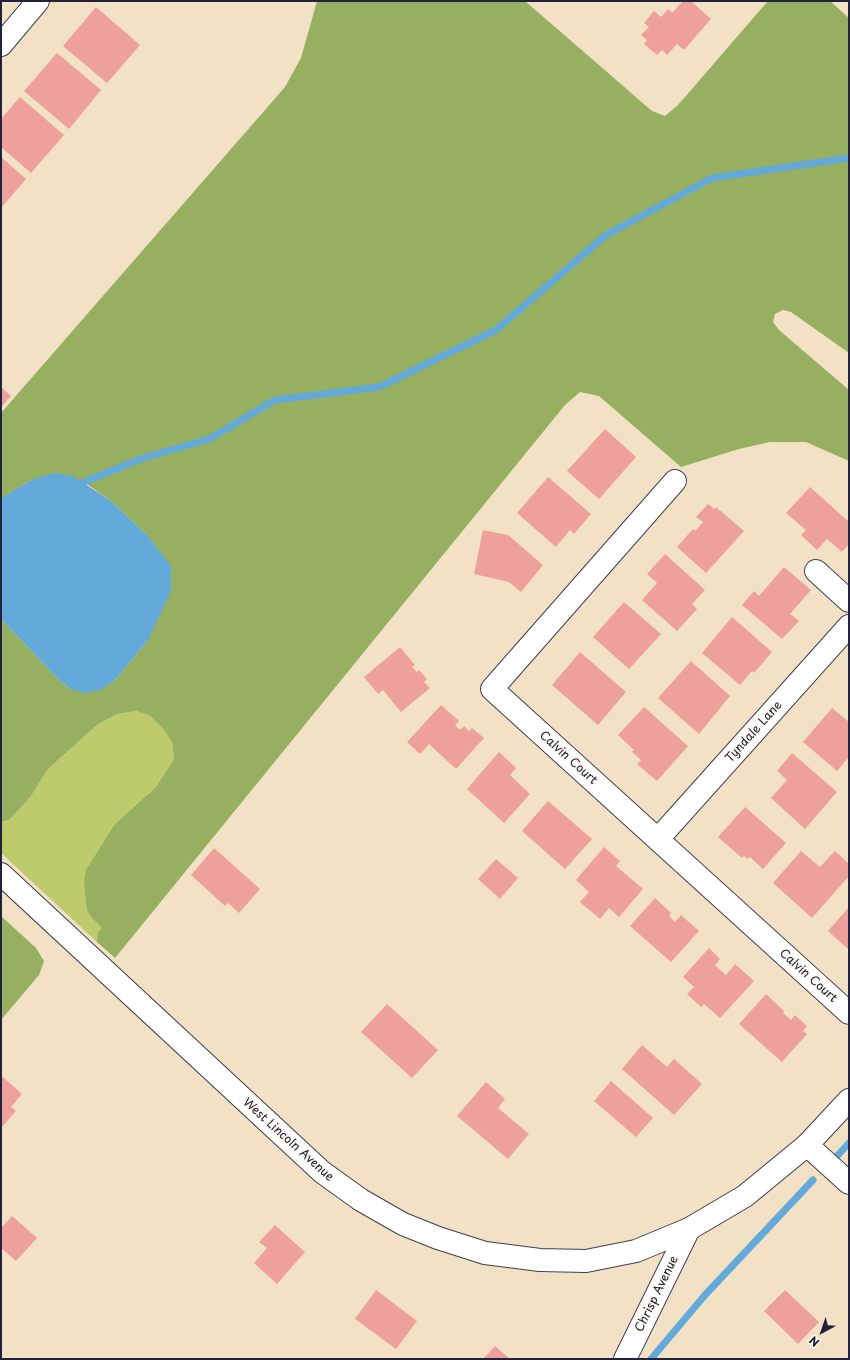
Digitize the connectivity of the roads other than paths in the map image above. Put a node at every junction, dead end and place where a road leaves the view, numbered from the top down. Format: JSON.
{"nodes":[{"id":1,"x":38,"y":1,"type":"edge"},
{"id":2,"x":1,"y":45,"type":"edge"},
{"id":3,"x":675,"y":481,"type":"dead end"},
{"id":4,"x":816,"y":571,"type":"dead end"},
{"id":5,"x":849,"y":601,"type":"edge"},
{"id":6,"x":849,"y":626,"type":"edge"},
{"id":7,"x":658,"y":839,"type":"junction"},
{"id":8,"x":1,"y":874,"type":"edge"},
{"id":9,"x":849,"y":1013,"type":"edge"},
{"id":10,"x":849,"y":1100,"type":"edge"},
{"id":11,"x":807,"y":1145,"type":"junction"},
{"id":12,"x":849,"y":1183,"type":"edge"},
{"id":13,"x":689,"y":1229,"type":"junction"},
{"id":14,"x":625,"y":1359,"type":"edge"}],
"edges":[{"from":1,"to":2,"type":"street"},
{"from":3,"to":7,"type":"street","name":"Calvin Court"},
{"from":4,"to":5,"type":"street"},
{"from":6,"to":7,"type":"street","name":"Tyndale Lane"},
{"from":7,"to":9,"type":"street","name":"Calvin Court"},
{"from":8,"to":13,"type":"street","name":"West Lincoln Avenue"},
{"from":10,"to":11,"type":"street","name":"West Lincoln Avenue"},
{"from":11,"to":12,"type":"street"},
{"from":11,"to":13,"type":"street","name":"West Lincoln Avenue"},
{"from":13,"to":14,"type":"street","name":"Chrisp Avenue"}]}
